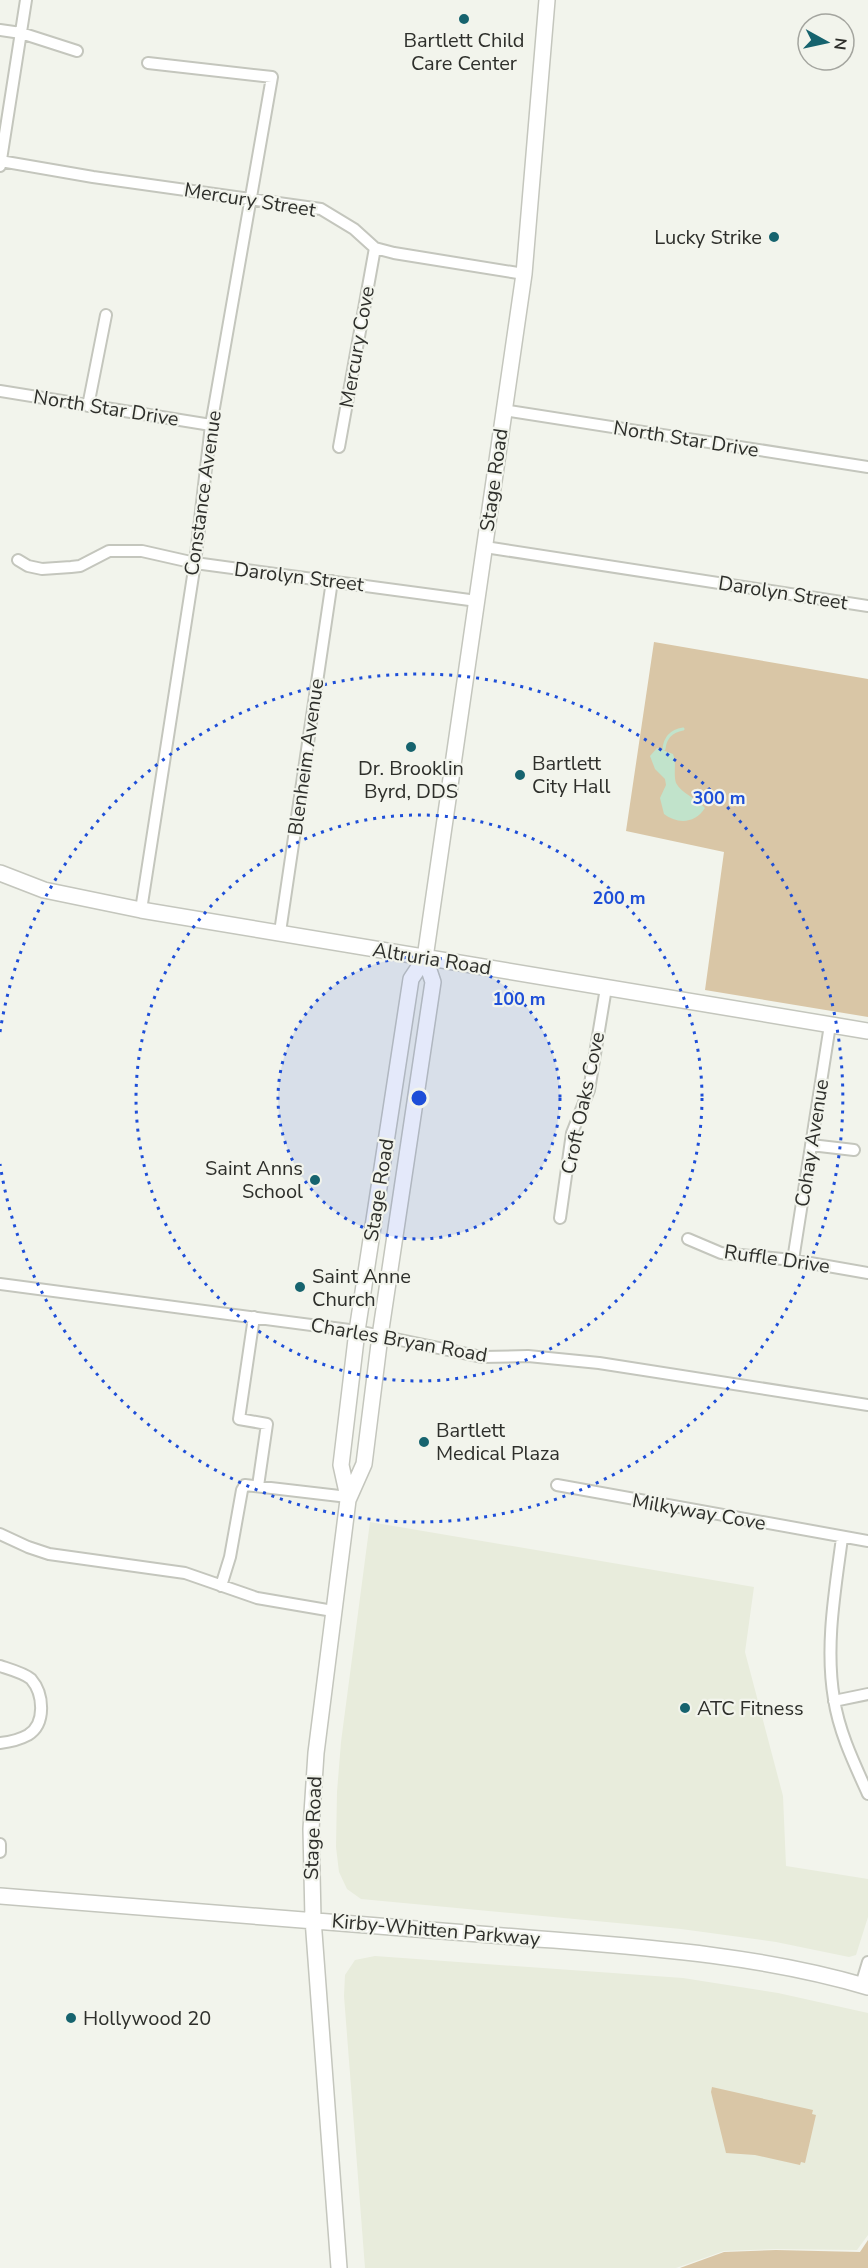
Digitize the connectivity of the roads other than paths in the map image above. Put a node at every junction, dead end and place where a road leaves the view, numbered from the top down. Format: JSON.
{"nodes":[{"id":1,"x":27,"y":0,"type":"edge"},
{"id":2,"x":547,"y":0,"type":"edge"},
{"id":3,"x":0,"y":30,"type":"edge"},
{"id":4,"x":21,"y":33,"type":"junction"},
{"id":5,"x":77,"y":51,"type":"dead end"},
{"id":6,"x":148,"y":63,"type":"dead end"},
{"id":7,"x":0,"y":163,"type":"edge"},
{"id":8,"x":252,"y":200,"type":"junction"},
{"id":9,"x":375,"y":248,"type":"junction"},
{"id":10,"x":524,"y":274,"type":"junction"},
{"id":11,"x":106,"y":315,"type":"dead end"},
{"id":12,"x":0,"y":391,"type":"edge"},
{"id":13,"x":88,"y":406,"type":"junction"},
{"id":14,"x":503,"y":410,"type":"junction"},
{"id":15,"x":211,"y":424,"type":"junction"},
{"id":16,"x":339,"y":447,"type":"dead end"},
{"id":17,"x":868,"y":467,"type":"edge"},
{"id":18,"x":485,"y":547,"type":"junction"},
{"id":19,"x":18,"y":560,"type":"dead end"},
{"id":20,"x":195,"y":563,"type":"junction"},
{"id":21,"x":332,"y":580,"type":"junction"},
{"id":22,"x":477,"y":601,"type":"junction"},
{"id":23,"x":868,"y":606,"type":"edge"},
{"id":24,"x":0,"y":873,"type":"edge"},
{"id":25,"x":141,"y":910,"type":"junction"},
{"id":26,"x":280,"y":932,"type":"junction"},
{"id":27,"x":426,"y":958,"type":"junction"},
{"id":28,"x":606,"y":988,"type":"junction"},
{"id":29,"x":830,"y":1025,"type":"junction"},
{"id":30,"x":868,"y":1031,"type":"edge"},
{"id":31,"x":812,"y":1145,"type":"junction"},
{"id":32,"x":854,"y":1150,"type":"dead end"},
{"id":33,"x":384,"y":1153,"type":"junction"},
{"id":34,"x":407,"y":1156,"type":"junction"},
{"id":35,"x":560,"y":1218,"type":"dead end"},
{"id":36,"x":688,"y":1239,"type":"dead end"},
{"id":37,"x":793,"y":1260,"type":"junction"},
{"id":38,"x":868,"y":1273,"type":"edge"},
{"id":39,"x":0,"y":1284,"type":"edge"},
{"id":40,"x":254,"y":1317,"type":"junction"},
{"id":41,"x":357,"y":1331,"type":"junction"},
{"id":42,"x":380,"y":1336,"type":"junction"},
{"id":43,"x":868,"y":1405,"type":"edge"},
{"id":44,"x":557,"y":1485,"type":"dead end"},
{"id":45,"x":258,"y":1486,"type":"junction"},
{"id":46,"x":348,"y":1497,"type":"junction"},
{"id":47,"x":0,"y":1534,"type":"edge"},
{"id":48,"x":842,"y":1538,"type":"junction"},
{"id":49,"x":868,"y":1542,"type":"edge"},
{"id":50,"x":221,"y":1586,"type":"junction"},
{"id":51,"x":333,"y":1611,"type":"junction"},
{"id":52,"x":0,"y":1666,"type":"edge"},
{"id":53,"x":868,"y":1694,"type":"edge"},
{"id":54,"x":834,"y":1701,"type":"junction"},
{"id":55,"x":0,"y":1743,"type":"edge"},
{"id":56,"x":868,"y":1794,"type":"edge"},
{"id":57,"x":0,"y":1844,"type":"edge"},
{"id":58,"x":0,"y":1852,"type":"edge"},
{"id":59,"x":0,"y":1896,"type":"edge"},
{"id":60,"x":313,"y":1919,"type":"junction"},
{"id":61,"x":868,"y":1962,"type":"edge"},
{"id":62,"x":864,"y":1986,"type":"edge"},
{"id":63,"x":339,"y":2268,"type":"edge"}],
"edges":[{"from":1,"to":4,"type":"street"},
{"from":2,"to":10,"type":"main road","name":"Stage Road"},
{"from":3,"to":4,"type":"street"},
{"from":4,"to":5,"type":"street"},
{"from":4,"to":7,"type":"street"},
{"from":6,"to":8,"type":"street","name":"Constance Avenue"},
{"from":7,"to":8,"type":"street","name":"Mercury Street"},
{"from":8,"to":9,"type":"street","name":"Mercury Street"},
{"from":8,"to":15,"type":"street","name":"Constance Avenue"},
{"from":9,"to":10,"type":"street","name":"Mercury Street"},
{"from":9,"to":16,"type":"street","name":"Mercury Cove"},
{"from":10,"to":14,"type":"main road","name":"Stage Road"},
{"from":11,"to":13,"type":"street"},
{"from":12,"to":13,"type":"street","name":"North Star Drive"},
{"from":13,"to":15,"type":"street","name":"North Star Drive"},
{"from":14,"to":17,"type":"street","name":"North Star Drive"},
{"from":14,"to":18,"type":"main road","name":"Stage Road"},
{"from":15,"to":20,"type":"street","name":"Constance Avenue"},
{"from":18,"to":22,"type":"main road","name":"Stage Road"},
{"from":18,"to":23,"type":"street","name":"Darolyn Street"},
{"from":19,"to":20,"type":"street","name":"Darolyn Street"},
{"from":20,"to":21,"type":"street","name":"Darolyn Street"},
{"from":20,"to":25,"type":"street","name":"Constance Avenue"},
{"from":21,"to":22,"type":"street","name":"Darolyn Street"},
{"from":21,"to":26,"type":"street","name":"Blenheim Avenue"},
{"from":22,"to":27,"type":"main road","name":"Stage Road"},
{"from":24,"to":25,"type":"main road","name":"Altruria Road"},
{"from":25,"to":26,"type":"main road","name":"Altruria Road"},
{"from":26,"to":27,"type":"main road","name":"Altruria Road"},
{"from":27,"to":28,"type":"main road","name":"Altruria Road"},
{"from":27,"to":33,"type":"main road","name":"Stage Road"},
{"from":27,"to":34,"type":"main road","name":"Stage Road"},
{"from":28,"to":29,"type":"main road","name":"Altruria Road"},
{"from":28,"to":35,"type":"street","name":"Croft Oaks Cove"},
{"from":29,"to":30,"type":"main road","name":"Altruria Road"},
{"from":29,"to":31,"type":"street","name":"Cohay Avenue"},
{"from":31,"to":32,"type":"street"},
{"from":31,"to":37,"type":"street","name":"Cohay Avenue"},
{"from":33,"to":34,"type":"main road"},
{"from":33,"to":41,"type":"main road","name":"Stage Road"},
{"from":34,"to":42,"type":"main road","name":"Stage Road"},
{"from":36,"to":37,"type":"street","name":"Ruffle Drive"},
{"from":37,"to":38,"type":"street","name":"Ruffle Drive"},
{"from":39,"to":40,"type":"street","name":"Charles Bryan Road"},
{"from":40,"to":41,"type":"street","name":"Charles Bryan Road"},
{"from":40,"to":45,"type":"street"},
{"from":41,"to":42,"type":"street","name":"Charles Bryan Road"},
{"from":41,"to":46,"type":"main road","name":"Stage Road"},
{"from":42,"to":43,"type":"street","name":"Charles Bryan Road"},
{"from":42,"to":46,"type":"main road","name":"Stage Road"},
{"from":44,"to":48,"type":"street","name":"Milkyway Cove"},
{"from":45,"to":46,"type":"street"},
{"from":45,"to":50,"type":"street"},
{"from":46,"to":51,"type":"main road","name":"Stage Road"},
{"from":47,"to":50,"type":"street"},
{"from":48,"to":49,"type":"street","name":"Milkyway Cove"},
{"from":48,"to":54,"type":"street"},
{"from":50,"to":51,"type":"street"},
{"from":51,"to":60,"type":"main road","name":"Stage Road"},
{"from":52,"to":55,"type":"street"},
{"from":53,"to":54,"type":"street"},
{"from":54,"to":56,"type":"street"},
{"from":57,"to":58,"type":"street"},
{"from":59,"to":60,"type":"main road","name":"Kirby-Whitten Parkway"},
{"from":60,"to":62,"type":"main road","name":"Kirby-Whitten Parkway"},
{"from":60,"to":63,"type":"main road","name":"Stage Road"},
{"from":61,"to":62,"type":"street"}]}
